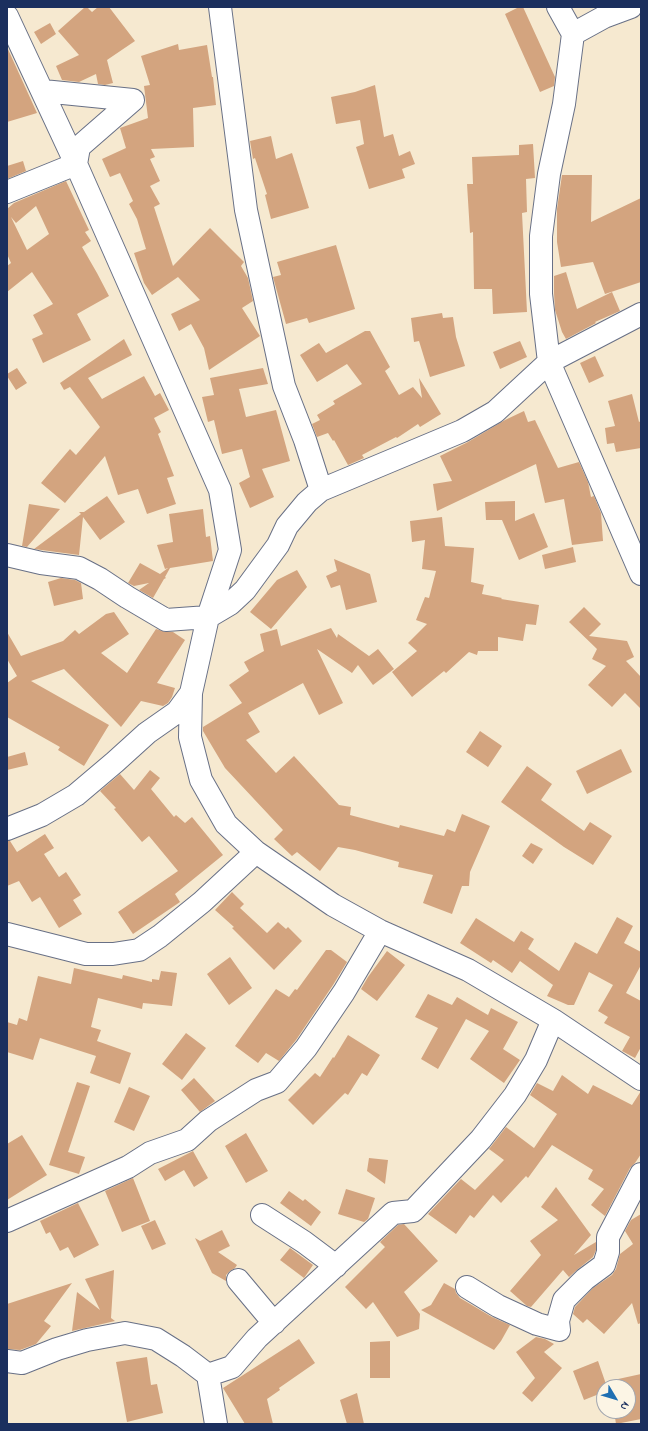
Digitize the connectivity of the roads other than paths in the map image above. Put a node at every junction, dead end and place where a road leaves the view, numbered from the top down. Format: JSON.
{"nodes":[{"id":1,"x":220,"y":7,"type":"edge"},
{"id":2,"x":558,"y":7,"type":"edge"},
{"id":3,"x":631,"y":7,"type":"edge"},
{"id":4,"x":7,"y":16,"type":"edge"},
{"id":5,"x":573,"y":34,"type":"junction"},
{"id":6,"x":43,"y":91,"type":"junction"},
{"id":7,"x":76,"y":164,"type":"junction"},
{"id":8,"x":7,"y":192,"type":"edge"},
{"id":9,"x":641,"y":314,"type":"edge"},
{"id":10,"x":549,"y":362,"type":"junction"},
{"id":11,"x":320,"y":490,"type":"junction"},
{"id":12,"x":7,"y":555,"type":"edge"},
{"id":13,"x":641,"y":574,"type":"edge"},
{"id":14,"x":208,"y":617,"type":"junction"},
{"id":15,"x":191,"y":693,"type":"junction"},
{"id":16,"x":7,"y":829,"type":"edge"},
{"id":17,"x":256,"y":852,"type":"junction"},
{"id":18,"x":380,"y":931,"type":"junction"},
{"id":19,"x":7,"y":934,"type":"edge"},
{"id":20,"x":553,"y":1020,"type":"junction"},
{"id":21,"x":641,"y":1078,"type":"edge"},
{"id":22,"x":641,"y":1174,"type":"edge"},
{"id":23,"x":262,"y":1215,"type":"dead end"},
{"id":24,"x":7,"y":1222,"type":"edge"},
{"id":25,"x":336,"y":1266,"type":"junction"},
{"id":26,"x":238,"y":1280,"type":"dead end"},
{"id":27,"x":467,"y":1287,"type":"dead end"},
{"id":28,"x":274,"y":1323,"type":"junction"},
{"id":29,"x":7,"y":1361,"type":"edge"},
{"id":30,"x":208,"y":1376,"type":"junction"},
{"id":31,"x":216,"y":1424,"type":"edge"}],
"edges":[{"from":1,"to":11,"type":"street"},
{"from":2,"to":5,"type":"street"},
{"from":3,"to":5,"type":"street"},
{"from":4,"to":6,"type":"street"},
{"from":5,"to":10,"type":"street"},
{"from":6,"to":7,"type":"street"},
{"from":6,"to":7,"type":"street"},
{"from":7,"to":8,"type":"street"},
{"from":7,"to":14,"type":"street"},
{"from":9,"to":10,"type":"street"},
{"from":10,"to":11,"type":"street"},
{"from":10,"to":13,"type":"street"},
{"from":11,"to":14,"type":"street"},
{"from":12,"to":14,"type":"street"},
{"from":14,"to":15,"type":"street"},
{"from":15,"to":16,"type":"street"},
{"from":15,"to":17,"type":"street"},
{"from":17,"to":18,"type":"street"},
{"from":17,"to":19,"type":"street"},
{"from":18,"to":20,"type":"street"},
{"from":18,"to":24,"type":"street"},
{"from":20,"to":21,"type":"street"},
{"from":20,"to":25,"type":"street"},
{"from":22,"to":27,"type":"street"},
{"from":23,"to":25,"type":"street"},
{"from":25,"to":28,"type":"street"},
{"from":26,"to":28,"type":"street"},
{"from":28,"to":30,"type":"street"},
{"from":29,"to":30,"type":"street"},
{"from":30,"to":31,"type":"street"}]}
